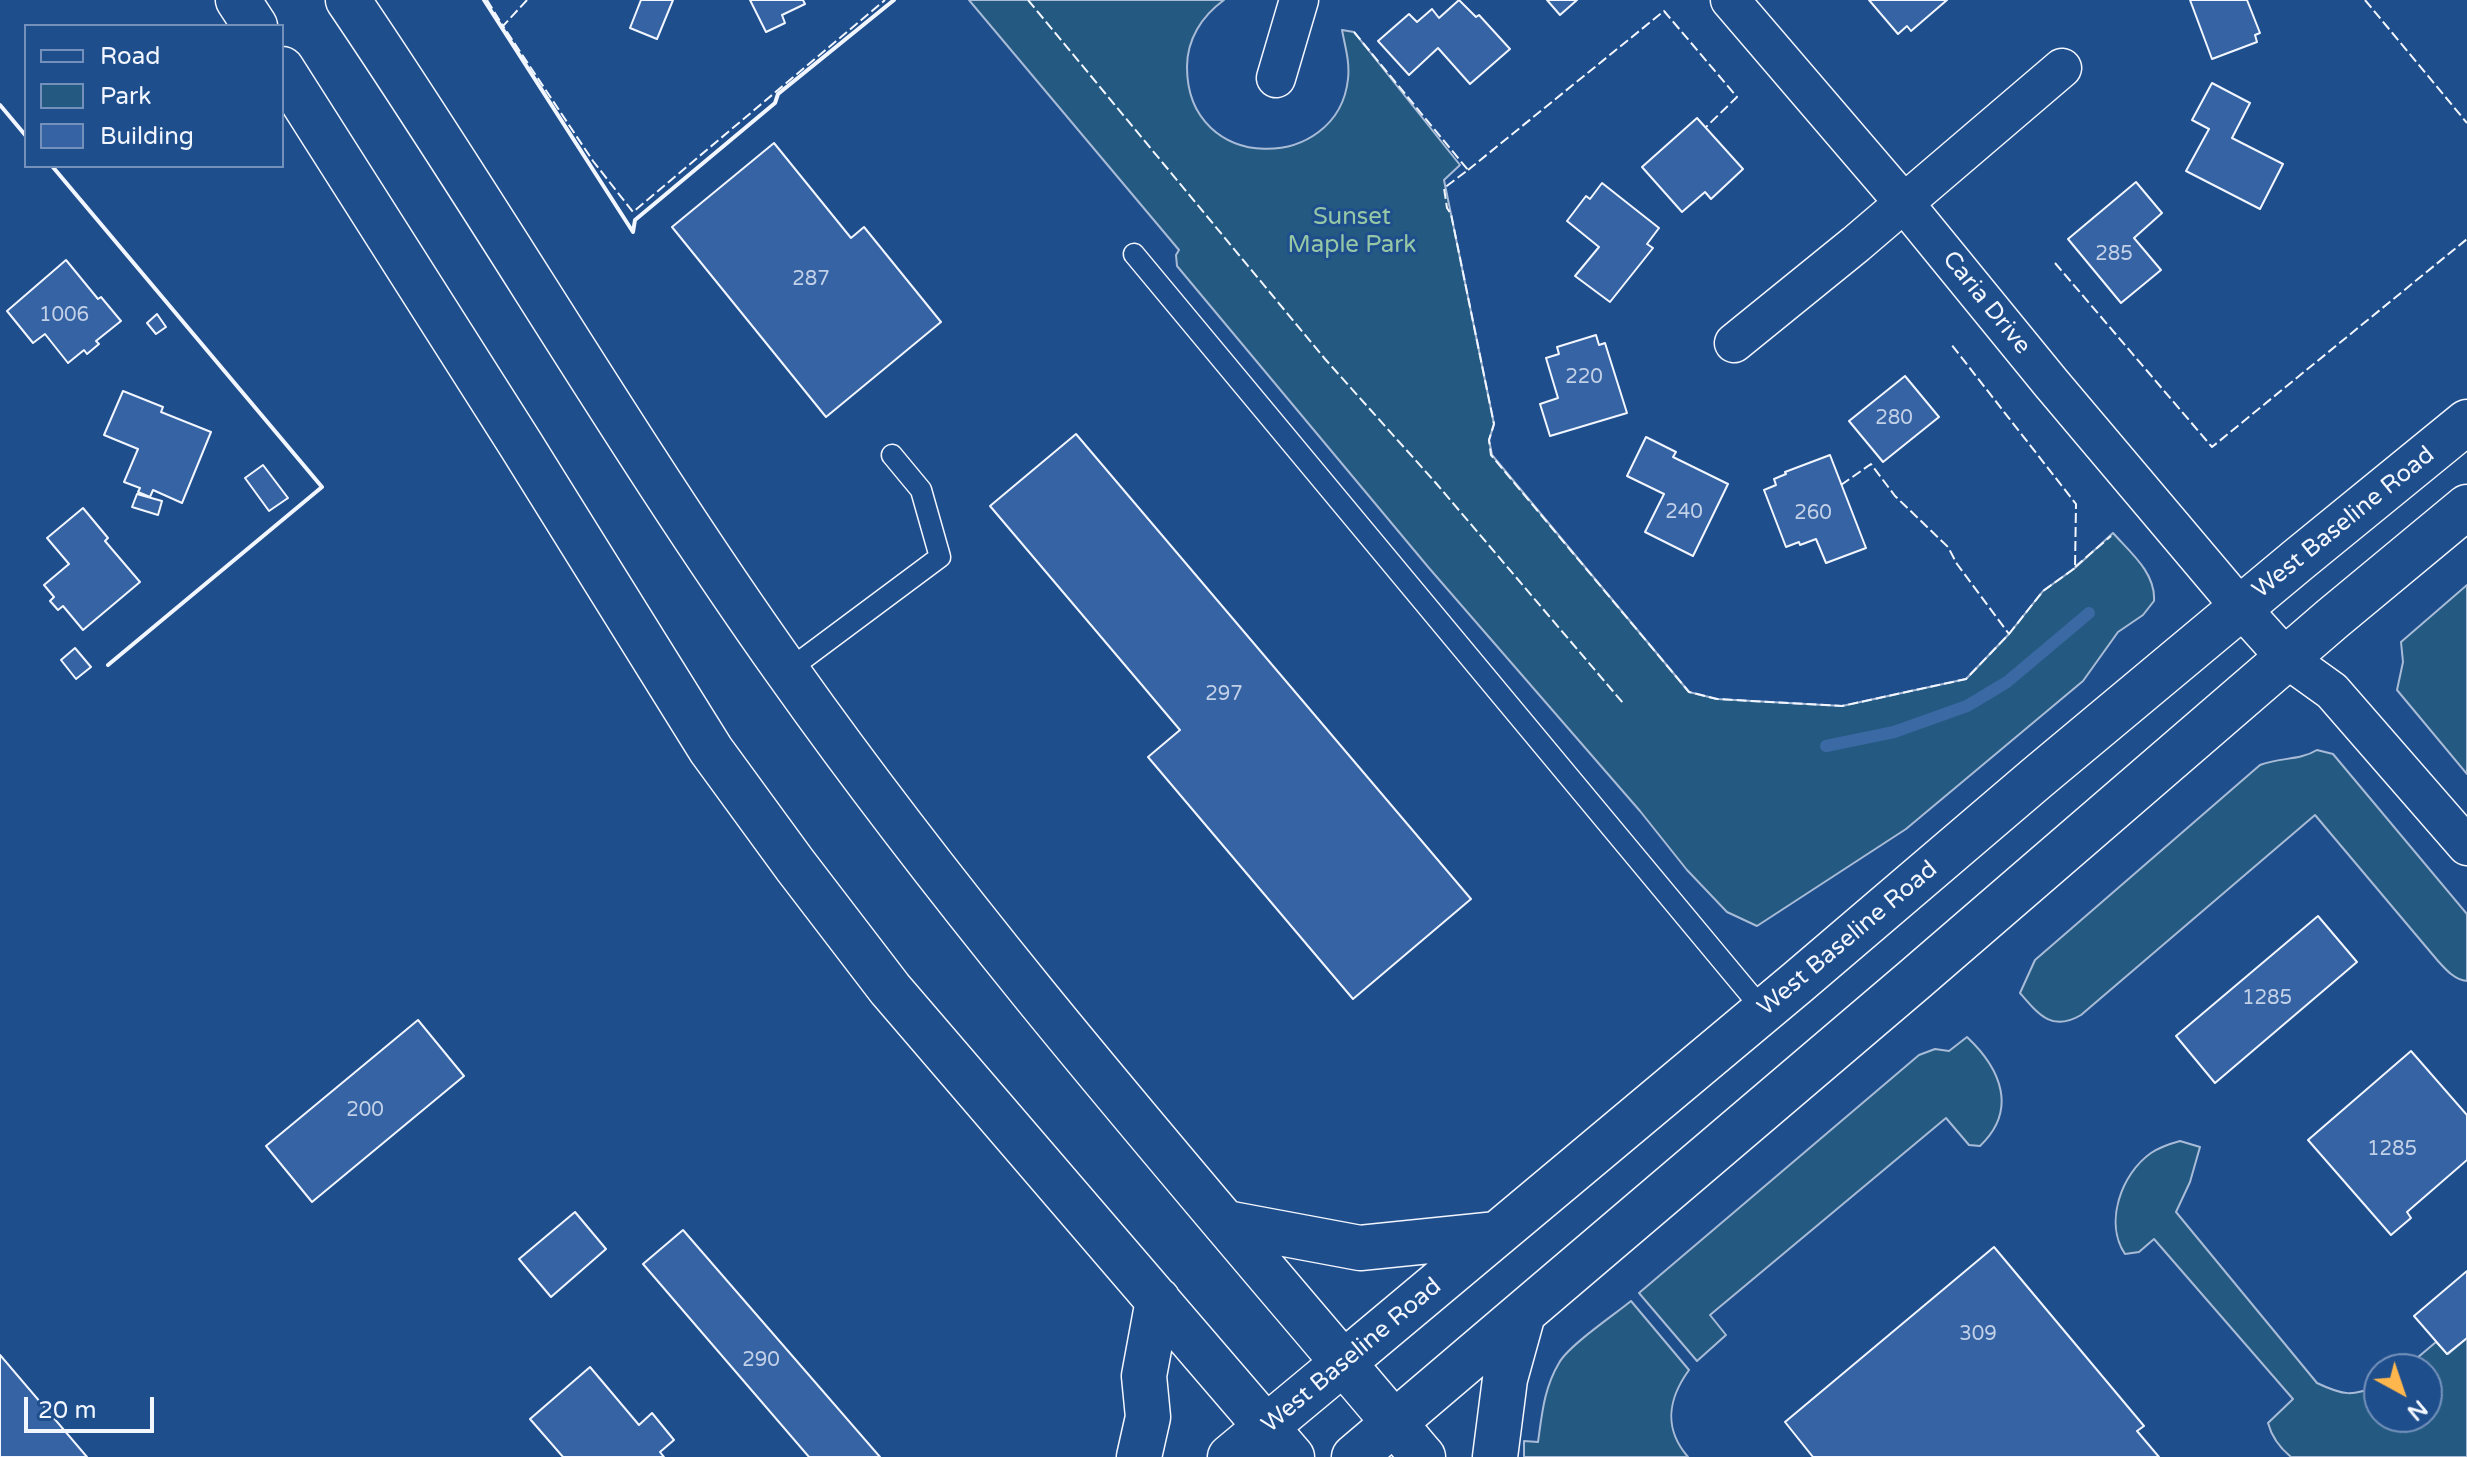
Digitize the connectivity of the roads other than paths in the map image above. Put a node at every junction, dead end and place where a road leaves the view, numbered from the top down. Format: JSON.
{"nodes":[{"id":1,"x":238,"y":0,"type":"edge"},
{"id":2,"x":348,"y":0,"type":"edge"},
{"id":3,"x":1299,"y":0,"type":"edge"},
{"id":4,"x":1730,"y":0,"type":"edge"},
{"id":5,"x":254,"y":24,"type":"edge"},
{"id":6,"x":2062,"y":68,"type":"dead end"},
{"id":7,"x":284,"y":72,"type":"edge"},
{"id":8,"x":1276,"y":78,"type":"dead end"},
{"id":9,"x":1904,"y":203,"type":"junction"},
{"id":10,"x":1134,"y":254,"type":"dead end"},
{"id":11,"x":1734,"y":343,"type":"dead end"},
{"id":12,"x":2467,"y":422,"type":"edge"},
{"id":13,"x":892,"y":455,"type":"dead end"},
{"id":14,"x":2467,"y":507,"type":"edge"},
{"id":15,"x":2241,"y":608,"type":"junction"},
{"id":16,"x":2286,"y":658,"type":"junction"},
{"id":17,"x":787,"y":671,"type":"junction"},
{"id":18,"x":2467,"y":846,"type":"edge"},
{"id":19,"x":1764,"y":1011,"type":"junction"},
{"id":20,"x":1226,"y":1223,"type":"junction"},
{"id":21,"x":1497,"y":1234,"type":"junction"},
{"id":22,"x":1158,"y":1300,"type":"junction"},
{"id":23,"x":1523,"y":1314,"type":"junction"},
{"id":24,"x":1343,"y":1363,"type":"junction"},
{"id":25,"x":1394,"y":1423,"type":"junction"},
{"id":26,"x":1279,"y":1442,"type":"edge"},
{"id":27,"x":1139,"y":1457,"type":"edge"},
{"id":28,"x":1230,"y":1457,"type":"edge"},
{"id":29,"x":1354,"y":1457,"type":"edge"},
{"id":30,"x":1423,"y":1457,"type":"edge"},
{"id":31,"x":1495,"y":1457,"type":"edge"}],
"edges":[{"from":1,"to":5,"type":"main road"},
{"from":2,"to":17,"type":"main road"},
{"from":3,"to":8,"type":"street"},
{"from":4,"to":9,"type":"street","name":"Caria Drive"},
{"from":6,"to":9,"type":"street"},
{"from":7,"to":22,"type":"main road"},
{"from":9,"to":11,"type":"street"},
{"from":9,"to":15,"type":"street","name":"Caria Drive"},
{"from":10,"to":19,"type":"lane"},
{"from":12,"to":15,"type":"main road","name":"West Baseline Road"},
{"from":13,"to":17,"type":"lane"},
{"from":14,"to":16,"type":"main road"},
{"from":15,"to":16,"type":"street","name":"Caria Drive"},
{"from":15,"to":19,"type":"main road","name":"West Baseline Road"},
{"from":16,"to":18,"type":"street","name":"Caria Drive"},
{"from":16,"to":23,"type":"main road"},
{"from":17,"to":20,"type":"main road"},
{"from":19,"to":21,"type":"main road","name":"West Baseline Road"},
{"from":20,"to":21,"type":"main road"},
{"from":20,"to":24,"type":"main road"},
{"from":21,"to":24,"type":"main road","name":"West Baseline Road"},
{"from":22,"to":26,"type":"main road"},
{"from":22,"to":27,"type":"main road"},
{"from":23,"to":25,"type":"main road"},
{"from":23,"to":31,"type":"main road"},
{"from":24,"to":25,"type":"main road"},
{"from":24,"to":26,"type":"main road","name":"West Baseline Road"},
{"from":25,"to":29,"type":"main road"},
{"from":25,"to":30,"type":"main road"},
{"from":26,"to":28,"type":"main road","name":"West Baseline Road"}]}
